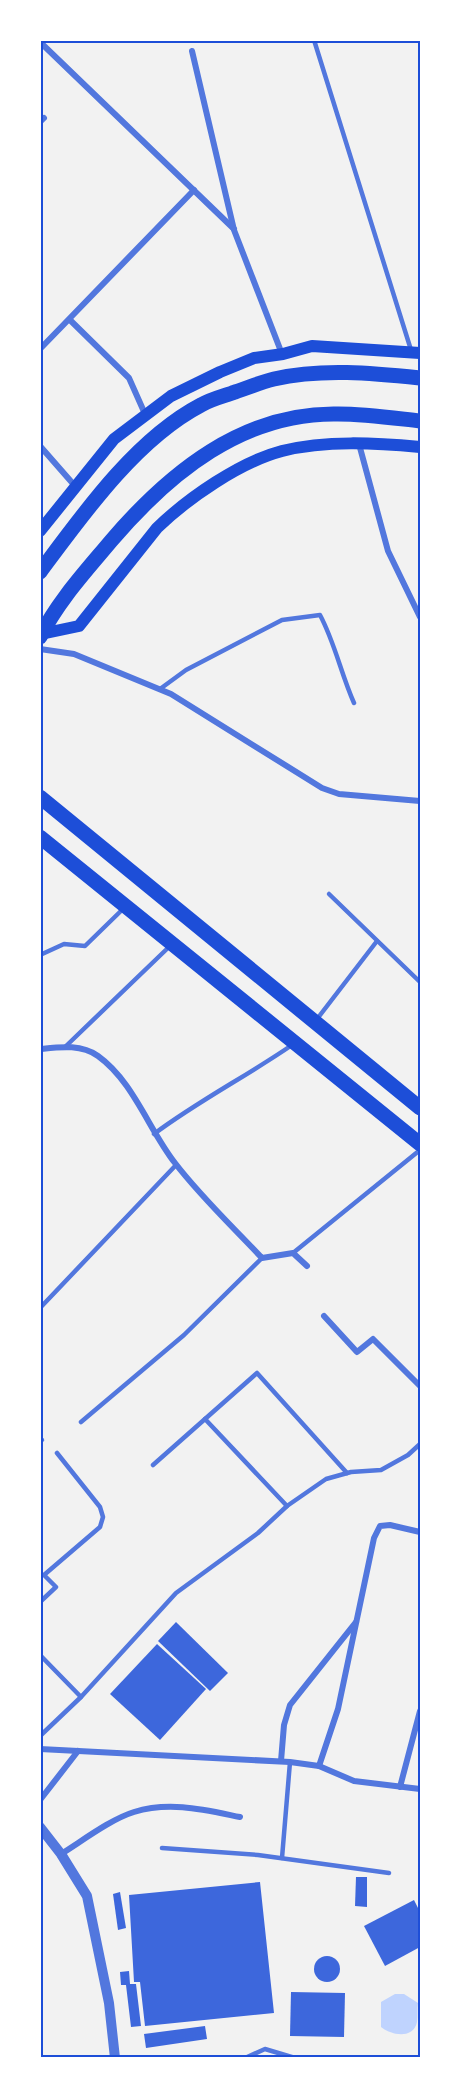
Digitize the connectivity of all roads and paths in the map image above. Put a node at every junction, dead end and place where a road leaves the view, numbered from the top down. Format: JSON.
{"nodes":[{"id":1,"x":314,"y":40,"type":"edge"},
{"id":2,"x":40,"y":42,"type":"edge"},
{"id":3,"x":192,"y":51,"type":"dead end"},
{"id":4,"x":194,"y":190,"type":"junction"},
{"id":5,"x":234,"y":230,"type":"junction"},
{"id":6,"x":70,"y":320,"type":"junction"},
{"id":7,"x":40,"y":349,"type":"edge"},
{"id":8,"x":416,"y":353,"type":"edge"},
{"id":9,"x":283,"y":354,"type":"junction"},
{"id":10,"x":420,"y":378,"type":"edge"},
{"id":11,"x":145,"y":414,"type":"junction"},
{"id":12,"x":420,"y":421,"type":"edge"},
{"id":13,"x":359,"y":444,"type":"junction"},
{"id":14,"x":40,"y":446,"type":"edge"},
{"id":15,"x":420,"y":447,"type":"edge"},
{"id":16,"x":75,"y":486,"type":"junction"},
{"id":17,"x":40,"y":531,"type":"edge"},
{"id":18,"x":40,"y":572,"type":"edge"},
{"id":19,"x":420,"y":617,"type":"edge"},
{"id":20,"x":41,"y":638,"type":"edge"},
{"id":21,"x":160,"y":689,"type":"junction"},
{"id":22,"x":354,"y":703,"type":"dead end"},
{"id":23,"x":40,"y":797,"type":"edge"},
{"id":24,"x":420,"y":801,"type":"edge"},
{"id":25,"x":40,"y":837,"type":"edge"},
{"id":26,"x":329,"y":894,"type":"dead end"},
{"id":27,"x":126,"y":905,"type":"junction"},
{"id":28,"x":377,"y":941,"type":"junction"},
{"id":29,"x":173,"y":943,"type":"junction"},
{"id":30,"x":40,"y":955,"type":"edge"},
{"id":31,"x":420,"y":982,"type":"edge"},
{"id":32,"x":314,"y":1022,"type":"junction"},
{"id":33,"x":297,"y":1041,"type":"junction"},
{"id":34,"x":65,"y":1047,"type":"junction"},
{"id":35,"x":40,"y":1049,"type":"edge"},
{"id":36,"x":420,"y":1108,"type":"edge"},
{"id":37,"x":154,"y":1134,"type":"junction"},
{"id":38,"x":420,"y":1144,"type":"edge"},
{"id":39,"x":420,"y":1150,"type":"edge"},
{"id":40,"x":176,"y":1165,"type":"junction"},
{"id":41,"x":293,"y":1253,"type":"junction"},
{"id":42,"x":262,"y":1258,"type":"junction"},
{"id":43,"x":307,"y":1266,"type":"dead end"},
{"id":44,"x":40,"y":1294,"type":"edge"},
{"id":45,"x":47,"y":1299,"type":"junction"},
{"id":46,"x":40,"y":1308,"type":"edge"},
{"id":47,"x":324,"y":1316,"type":"dead end"},
{"id":48,"x":420,"y":1386,"type":"edge"},
{"id":49,"x":206,"y":1419,"type":"junction"},
{"id":50,"x":81,"y":1422,"type":"dead end"},
{"id":51,"x":420,"y":1444,"type":"edge"},
{"id":52,"x":57,"y":1453,"type":"dead end"},
{"id":53,"x":153,"y":1465,"type":"dead end"},
{"id":54,"x":347,"y":1473,"type":"junction"},
{"id":55,"x":287,"y":1506,"type":"junction"},
{"id":56,"x":420,"y":1532,"type":"edge"},
{"id":57,"x":40,"y":1602,"type":"edge"},
{"id":58,"x":359,"y":1619,"type":"junction"},
{"id":59,"x":40,"y":1654,"type":"edge"},
{"id":60,"x":81,"y":1697,"type":"junction"},
{"id":61,"x":420,"y":1711,"type":"edge"},
{"id":62,"x":40,"y":1736,"type":"edge"},
{"id":63,"x":40,"y":1749,"type":"edge"},
{"id":64,"x":78,"y":1751,"type":"junction"},
{"id":65,"x":281,"y":1761,"type":"junction"},
{"id":66,"x":290,"y":1762,"type":"junction"},
{"id":67,"x":319,"y":1766,"type":"junction"},
{"id":68,"x":400,"y":1787,"type":"junction"},
{"id":69,"x":420,"y":1789,"type":"edge"},
{"id":70,"x":40,"y":1800,"type":"edge"},
{"id":71,"x":240,"y":1817,"type":"dead end"},
{"id":72,"x":40,"y":1827,"type":"edge"},
{"id":73,"x":162,"y":1848,"type":"dead end"},
{"id":74,"x":61,"y":1854,"type":"junction"},
{"id":75,"x":282,"y":1858,"type":"junction"},
{"id":76,"x":389,"y":1873,"type":"dead end"},
{"id":77,"x":115,"y":2058,"type":"edge"},
{"id":78,"x":245,"y":2058,"type":"edge"},
{"id":79,"x":295,"y":2058,"type":"edge"}],
"edges":[{"from":1,"to":8,"type":"lane"},
{"from":2,"to":4,"type":"street"},
{"from":3,"to":5,"type":"street"},
{"from":4,"to":5,"type":"street"},
{"from":4,"to":6,"type":"street"},
{"from":5,"to":9,"type":"street"},
{"from":6,"to":7,"type":"street"},
{"from":6,"to":11,"type":"street"},
{"from":8,"to":9,"type":"main road"},
{"from":9,"to":11,"type":"main road"},
{"from":10,"to":18,"type":"main road"},
{"from":11,"to":16,"type":"main road"},
{"from":12,"to":20,"type":"main road"},
{"from":13,"to":15,"type":"main road"},
{"from":13,"to":19,"type":"street"},
{"from":13,"to":20,"type":"main road"},
{"from":14,"to":16,"type":"street"},
{"from":16,"to":17,"type":"main road"},
{"from":20,"to":21,"type":"street"},
{"from":21,"to":22,"type":"lane"},
{"from":21,"to":24,"type":"street"},
{"from":23,"to":32,"type":"main road"},
{"from":25,"to":27,"type":"main road"},
{"from":26,"to":28,"type":"lane"},
{"from":27,"to":29,"type":"main road"},
{"from":27,"to":30,"type":"lane"},
{"from":28,"to":31,"type":"lane"},
{"from":28,"to":32,"type":"lane"},
{"from":29,"to":33,"type":"main road"},
{"from":29,"to":34,"type":"lane"},
{"from":32,"to":36,"type":"main road"},
{"from":33,"to":37,"type":"lane"},
{"from":33,"to":38,"type":"main road"},
{"from":34,"to":35,"type":"street"},
{"from":34,"to":37,"type":"street"},
{"from":37,"to":40,"type":"street"},
{"from":39,"to":41,"type":"lane"},
{"from":40,"to":42,"type":"street"},
{"from":40,"to":45,"type":"lane"},
{"from":41,"to":42,"type":"street"},
{"from":41,"to":43,"type":"street"},
{"from":42,"to":50,"type":"lane"},
{"from":44,"to":45,"type":"lane"},
{"from":45,"to":46,"type":"lane"},
{"from":47,"to":48,"type":"street"},
{"from":49,"to":53,"type":"lane"},
{"from":49,"to":54,"type":"lane"},
{"from":49,"to":55,"type":"lane"},
{"from":51,"to":54,"type":"lane"},
{"from":52,"to":57,"type":"lane"},
{"from":54,"to":55,"type":"lane"},
{"from":55,"to":60,"type":"lane"},
{"from":56,"to":58,"type":"street"},
{"from":58,"to":65,"type":"street"},
{"from":58,"to":67,"type":"street"},
{"from":59,"to":60,"type":"lane"},
{"from":60,"to":62,"type":"lane"},
{"from":61,"to":68,"type":"street"},
{"from":63,"to":64,"type":"street"},
{"from":64,"to":65,"type":"street"},
{"from":64,"to":70,"type":"street"},
{"from":65,"to":66,"type":"street"},
{"from":66,"to":67,"type":"street"},
{"from":66,"to":75,"type":"lane"},
{"from":67,"to":68,"type":"street"},
{"from":68,"to":69,"type":"street"},
{"from":71,"to":74,"type":"street"},
{"from":72,"to":74,"type":"street"},
{"from":73,"to":75,"type":"lane"},
{"from":74,"to":77,"type":"street"},
{"from":75,"to":76,"type":"lane"},
{"from":78,"to":79,"type":"lane"}]}
